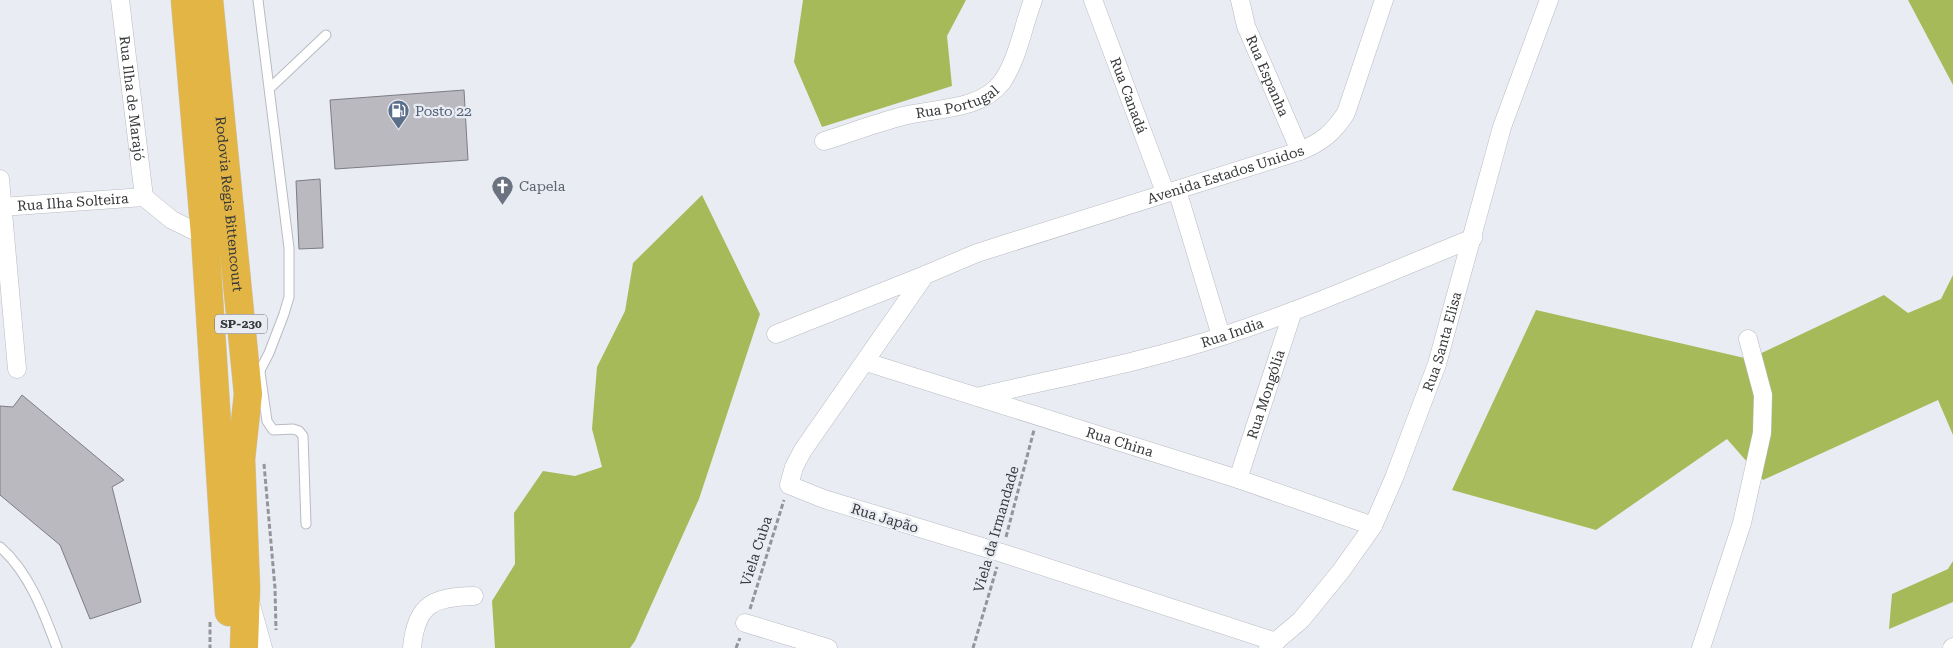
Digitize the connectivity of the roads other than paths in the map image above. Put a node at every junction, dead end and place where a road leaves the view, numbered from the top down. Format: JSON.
{"nodes":[{"id":1,"x":120,"y":0,"type":"edge"},
{"id":2,"x":185,"y":0,"type":"edge"},
{"id":3,"x":209,"y":0,"type":"edge"},
{"id":4,"x":258,"y":0,"type":"edge"},
{"id":5,"x":1033,"y":0,"type":"edge"},
{"id":6,"x":1093,"y":0,"type":"edge"},
{"id":7,"x":1240,"y":0,"type":"edge"},
{"id":8,"x":1384,"y":0,"type":"edge"},
{"id":9,"x":1550,"y":0,"type":"edge"},
{"id":10,"x":326,"y":35,"type":"dead end"},
{"id":11,"x":270,"y":88,"type":"junction"},
{"id":12,"x":824,"y":141,"type":"dead end"},
{"id":13,"x":1300,"y":151,"type":"junction"},
{"id":14,"x":0,"y":179,"type":"edge"},
{"id":15,"x":1171,"y":191,"type":"junction"},
{"id":16,"x":144,"y":197,"type":"junction"},
{"id":17,"x":1,"y":206,"type":"edge"},
{"id":18,"x":205,"y":236,"type":"junction"},
{"id":19,"x":1473,"y":238,"type":"junction"},
{"id":20,"x":926,"y":275,"type":"junction"},
{"id":21,"x":1293,"y":311,"type":"junction"},
{"id":22,"x":776,"y":334,"type":"dead end"},
{"id":23,"x":1221,"y":336,"type":"junction"},
{"id":24,"x":1748,"y":339,"type":"dead end"},
{"id":25,"x":866,"y":362,"type":"junction"},
{"id":26,"x":17,"y":369,"type":"dead end"},
{"id":27,"x":254,"y":382,"type":"junction"},
{"id":28,"x":980,"y":396,"type":"junction"},
{"id":29,"x":1238,"y":479,"type":"junction"},
{"id":30,"x":306,"y":524,"type":"dead end"},
{"id":31,"x":1373,"y":526,"type":"junction"},
{"id":32,"x":0,"y":547,"type":"edge"},
{"id":33,"x":246,"y":588,"type":"junction"},
{"id":34,"x":474,"y":596,"type":"dead end"},
{"id":35,"x":745,"y":623,"type":"road end"},
{"id":36,"x":270,"y":644,"type":"edge"},
{"id":37,"x":1272,"y":645,"type":"edge"},
{"id":38,"x":58,"y":648,"type":"edge"},
{"id":39,"x":229,"y":648,"type":"edge"},
{"id":40,"x":244,"y":648,"type":"edge"},
{"id":41,"x":412,"y":648,"type":"edge"},
{"id":42,"x":828,"y":648,"type":"edge"},
{"id":43,"x":1701,"y":648,"type":"edge"}],
"edges":[{"from":1,"to":16,"type":"street","name":"Rua Ilha de Marajó"},
{"from":2,"to":18,"type":"highway","name":"Rodovia Régis Bittencourt","number":"SP-230"},
{"from":3,"to":27,"type":"highway","name":"Rodovia Régis Bittencourt","number":"SP-230"},
{"from":4,"to":11,"type":"lane"},
{"from":5,"to":12,"type":"street","name":"Rua Portugal"},
{"from":6,"to":15,"type":"street","name":"Rua Canadá"},
{"from":7,"to":13,"type":"street","name":"Rua Espanha"},
{"from":8,"to":13,"type":"street","name":"Avenida Estados Unidos"},
{"from":9,"to":19,"type":"street","name":"Rua Santa Elisa"},
{"from":10,"to":11,"type":"lane"},
{"from":11,"to":27,"type":"lane"},
{"from":13,"to":15,"type":"street","name":"Avenida Estados Unidos"},
{"from":14,"to":17,"type":"street"},
{"from":15,"to":20,"type":"street","name":"Avenida Estados Unidos"},
{"from":15,"to":23,"type":"street","name":"Rua Canadá"},
{"from":16,"to":17,"type":"street","name":"Rua Ilha Solteira"},
{"from":16,"to":18,"type":"street"},
{"from":17,"to":26,"type":"street"},
{"from":18,"to":39,"type":"highway","name":"Rodovia Régis Bittencourt","number":"SP-230"},
{"from":19,"to":21,"type":"street","name":"Rua India"},
{"from":19,"to":31,"type":"street","name":"Rua Santa Elisa"},
{"from":20,"to":22,"type":"street"},
{"from":20,"to":25,"type":"street"},
{"from":21,"to":23,"type":"street","name":"Rua India"},
{"from":21,"to":29,"type":"street","name":"Rua Mongólia"},
{"from":23,"to":28,"type":"street","name":"Rua India"},
{"from":24,"to":43,"type":"street"},
{"from":25,"to":28,"type":"street","name":"Rua China"},
{"from":25,"to":37,"type":"street","name":"Rua Japão"},
{"from":27,"to":30,"type":"lane"},
{"from":27,"to":33,"type":"highway","name":"Rodovia Régis Bittencourt","number":"SP-230"},
{"from":28,"to":29,"type":"street","name":"Rua China"},
{"from":29,"to":31,"type":"street","name":"Rua China"},
{"from":31,"to":37,"type":"street","name":"Rua Santa Elisa"},
{"from":32,"to":38,"type":"lane"},
{"from":33,"to":36,"type":"street"},
{"from":33,"to":40,"type":"highway","name":"Rodovia Régis Bittencourt","number":"SP-230"},
{"from":34,"to":41,"type":"street"},
{"from":35,"to":42,"type":"street"}]}
